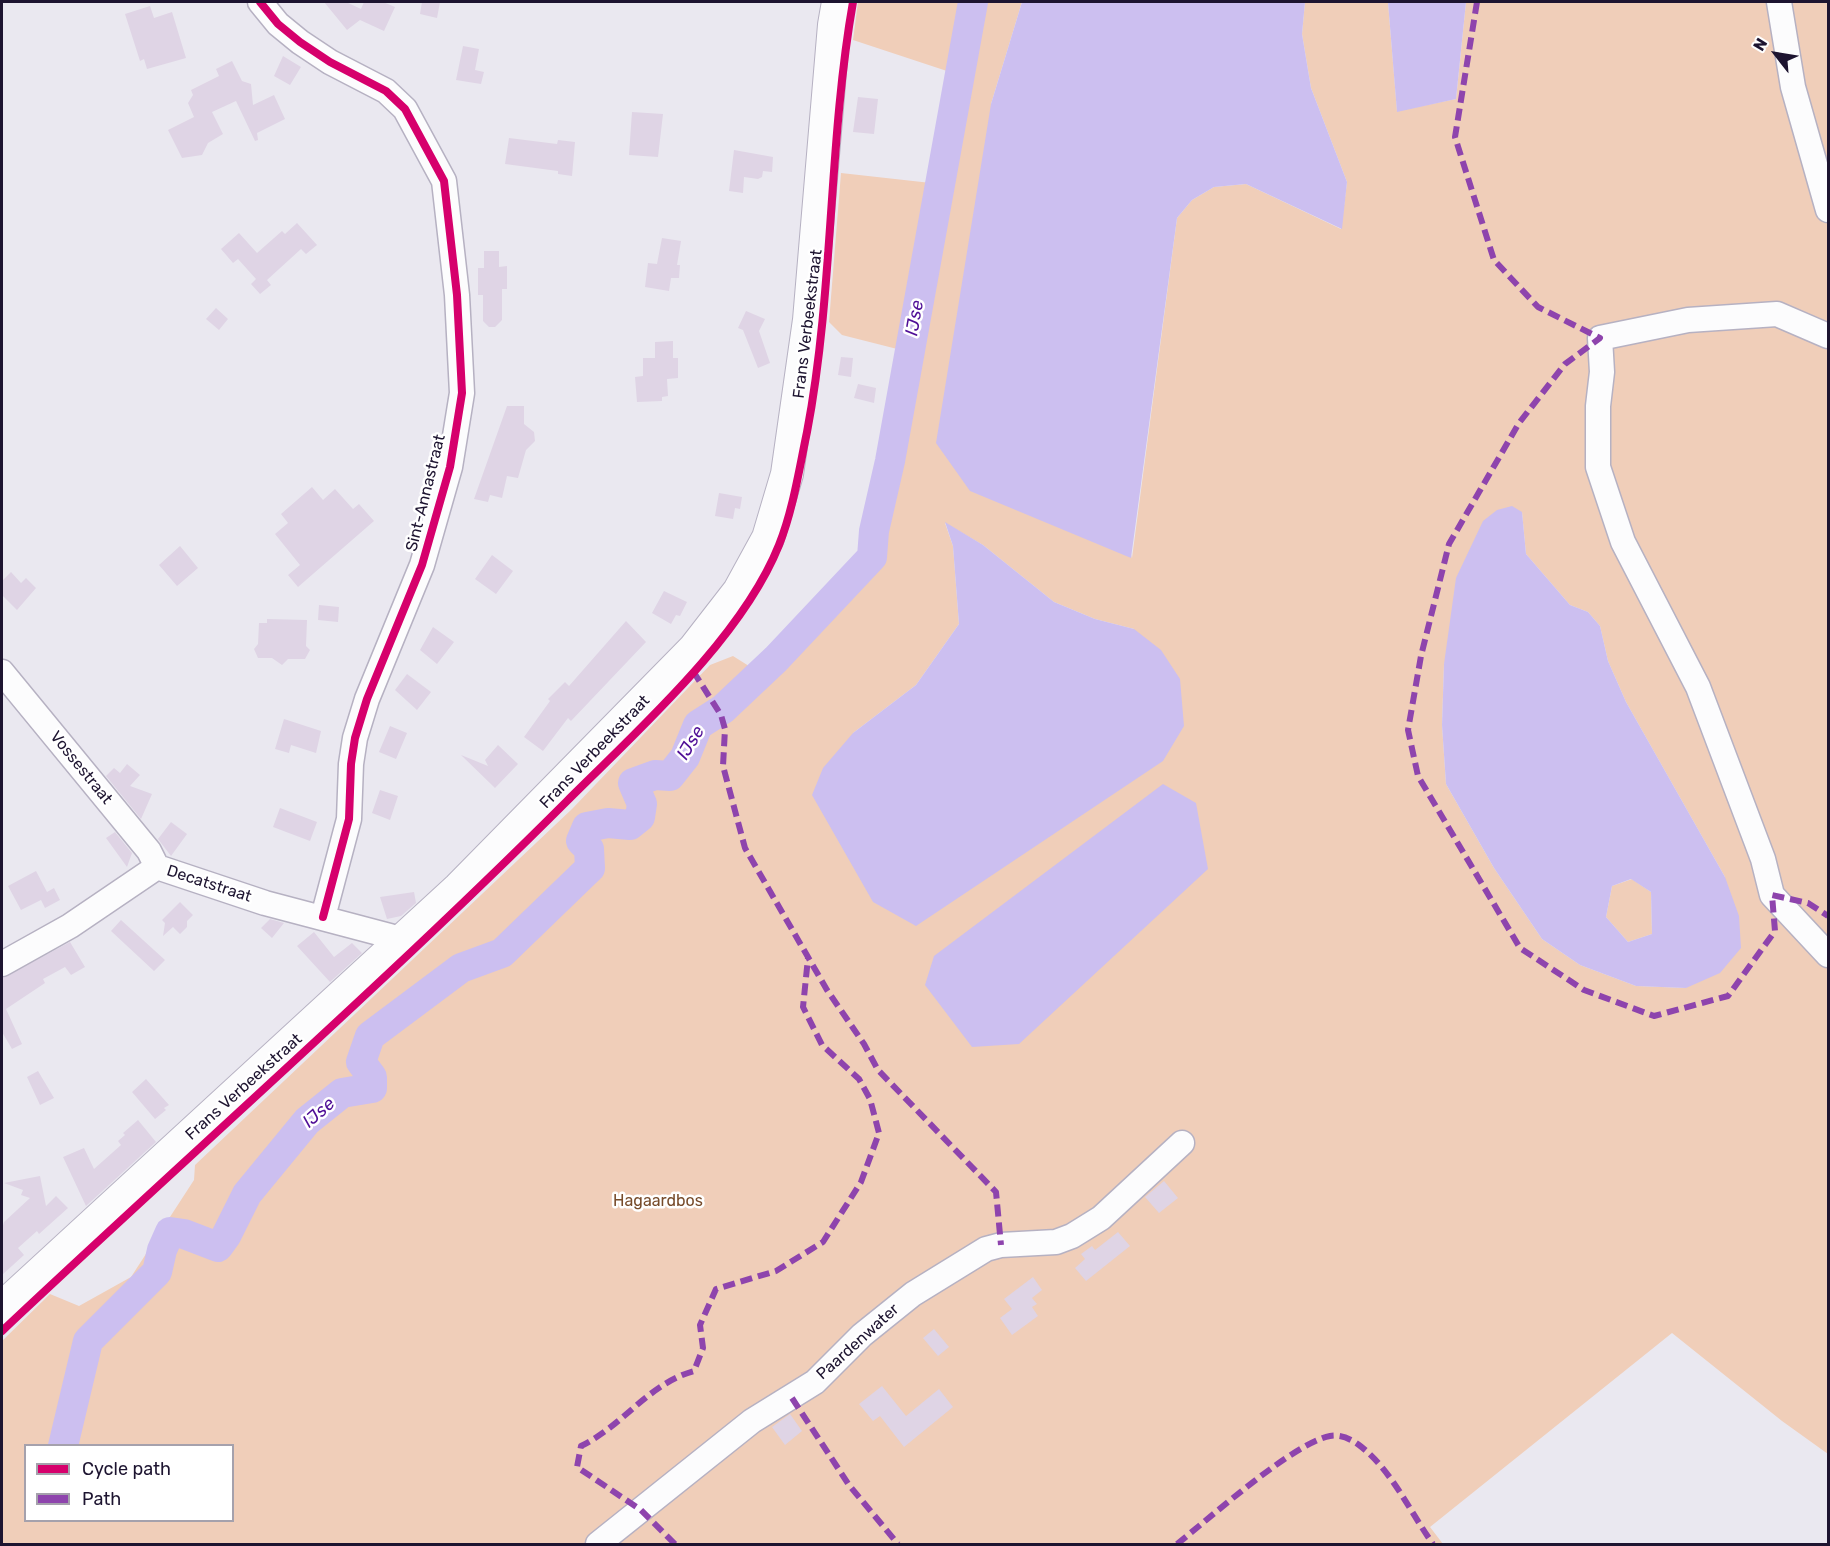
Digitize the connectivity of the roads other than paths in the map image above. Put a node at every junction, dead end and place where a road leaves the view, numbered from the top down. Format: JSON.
{"nodes":[{"id":1,"x":260,"y":2,"type":"edge"},
{"id":2,"x":838,"y":2,"type":"edge"},
{"id":3,"x":1779,"y":2,"type":"edge"},
{"id":4,"x":1828,"y":210,"type":"edge"},
{"id":5,"x":1828,"y":336,"type":"edge"},
{"id":6,"x":2,"y":672,"type":"edge"},
{"id":7,"x":157,"y":867,"type":"junction"},
{"id":8,"x":323,"y":917,"type":"junction"},
{"id":9,"x":402,"y":943,"type":"junction"},
{"id":10,"x":1828,"y":956,"type":"edge"},
{"id":11,"x":2,"y":964,"type":"edge"},
{"id":12,"x":1182,"y":1143,"type":"dead end"},
{"id":13,"x":2,"y":1308,"type":"edge"},
{"id":14,"x":598,"y":1545,"type":"edge"}],
"edges":[{"from":1,"to":8,"type":"street","name":"Sint-Annastraat"},
{"from":2,"to":9,"type":"main road","name":"Frans Verbeekstraat"},
{"from":3,"to":4,"type":"street"},
{"from":5,"to":10,"type":"street"},
{"from":6,"to":7,"type":"street","name":"Vossestraat"},
{"from":7,"to":8,"type":"street","name":"Decatstraat"},
{"from":7,"to":11,"type":"street","name":"Decatstraat"},
{"from":8,"to":9,"type":"street","name":"Decatstraat"},
{"from":9,"to":13,"type":"main road","name":"Frans Verbeekstraat"},
{"from":12,"to":14,"type":"street","name":"Paardenwater"}]}
